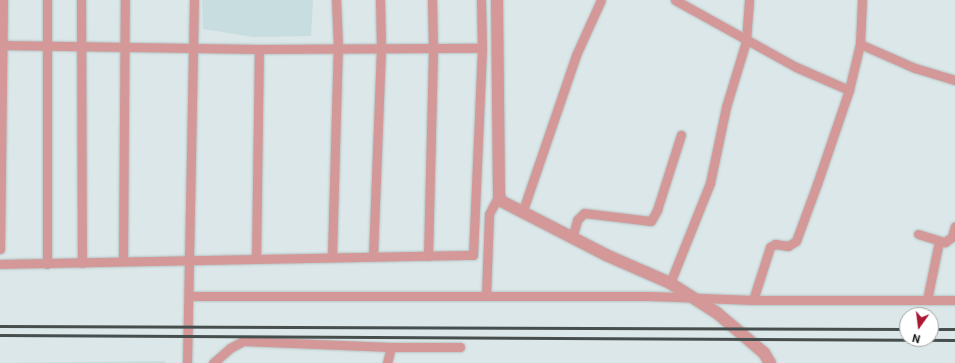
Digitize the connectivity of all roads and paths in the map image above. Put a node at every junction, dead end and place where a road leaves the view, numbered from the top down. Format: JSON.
{"nodes":[{"id":1,"x":3,"y":0,"type":"edge"},
{"id":2,"x":47,"y":0,"type":"edge"},
{"id":3,"x":81,"y":0,"type":"edge"},
{"id":4,"x":125,"y":0,"type":"edge"},
{"id":5,"x":194,"y":0,"type":"edge"},
{"id":6,"x":336,"y":0,"type":"edge"},
{"id":7,"x":380,"y":0,"type":"edge"},
{"id":8,"x":432,"y":0,"type":"edge"},
{"id":9,"x":481,"y":0,"type":"edge"},
{"id":10,"x":497,"y":0,"type":"edge"},
{"id":11,"x":601,"y":0,"type":"edge"},
{"id":12,"x":675,"y":0,"type":"edge"},
{"id":13,"x":749,"y":0,"type":"edge"},
{"id":14,"x":862,"y":0,"type":"edge"},
{"id":15,"x":746,"y":41,"type":"junction"},
{"id":16,"x":860,"y":44,"type":"junction"},
{"id":17,"x":2,"y":45,"type":"edge"},
{"id":18,"x":47,"y":45,"type":"junction"},
{"id":19,"x":81,"y":46,"type":"junction"},
{"id":20,"x":124,"y":46,"type":"junction"},
{"id":21,"x":193,"y":47,"type":"junction"},
{"id":22,"x":338,"y":47,"type":"junction"},
{"id":23,"x":433,"y":47,"type":"junction"},
{"id":24,"x":381,"y":48,"type":"junction"},
{"id":25,"x":482,"y":48,"type":"junction"},
{"id":26,"x":259,"y":49,"type":"junction"},
{"id":27,"x":955,"y":80,"type":"edge"},
{"id":28,"x":849,"y":90,"type":"junction"},
{"id":29,"x":681,"y":135,"type":"dead end"},
{"id":30,"x":499,"y":195,"type":"junction"},
{"id":31,"x":522,"y":213,"type":"junction"},
{"id":32,"x":955,"y":226,"type":"edge"},
{"id":33,"x":918,"y":234,"type":"dead end"},
{"id":34,"x":572,"y":238,"type":"junction"},
{"id":35,"x":939,"y":241,"type":"junction"},
{"id":36,"x":0,"y":249,"type":"edge"},
{"id":37,"x":332,"y":256,"type":"junction"},
{"id":38,"x":373,"y":256,"type":"junction"},
{"id":39,"x":428,"y":256,"type":"junction"},
{"id":40,"x":256,"y":258,"type":"junction"},
{"id":41,"x":190,"y":261,"type":"junction"},
{"id":42,"x":123,"y":262,"type":"junction"},
{"id":43,"x":82,"y":263,"type":"junction"},
{"id":44,"x":0,"y":264,"type":"edge"},
{"id":45,"x":47,"y":264,"type":"junction"},
{"id":46,"x":670,"y":283,"type":"junction"},
{"id":47,"x":190,"y":296,"type":"junction"},
{"id":48,"x":486,"y":296,"type":"junction"},
{"id":49,"x":692,"y":298,"type":"junction"},
{"id":50,"x":753,"y":300,"type":"junction"},
{"id":51,"x":927,"y":300,"type":"junction"},
{"id":52,"x":955,"y":300,"type":"edge"},
{"id":53,"x":391,"y":347,"type":"junction"},
{"id":54,"x":460,"y":347,"type":"dead end"},
{"id":55,"x":187,"y":363,"type":"edge"},
{"id":56,"x":213,"y":363,"type":"edge"},
{"id":57,"x":387,"y":363,"type":"edge"},
{"id":58,"x":770,"y":363,"type":"edge"}],
"edges":[{"from":1,"to":17,"type":"street"},
{"from":2,"to":18,"type":"street"},
{"from":3,"to":19,"type":"street"},
{"from":4,"to":20,"type":"street"},
{"from":5,"to":21,"type":"street"},
{"from":6,"to":22,"type":"street"},
{"from":7,"to":24,"type":"street"},
{"from":8,"to":23,"type":"street"},
{"from":9,"to":25,"type":"street"},
{"from":10,"to":30,"type":"street"},
{"from":11,"to":31,"type":"street"},
{"from":12,"to":15,"type":"street"},
{"from":13,"to":15,"type":"street"},
{"from":14,"to":16,"type":"street"},
{"from":15,"to":28,"type":"street"},
{"from":15,"to":46,"type":"street"},
{"from":16,"to":27,"type":"street"},
{"from":16,"to":28,"type":"street"},
{"from":17,"to":18,"type":"street"},
{"from":17,"to":36,"type":"street"},
{"from":18,"to":19,"type":"street"},
{"from":18,"to":45,"type":"street"},
{"from":19,"to":20,"type":"street"},
{"from":19,"to":43,"type":"street"},
{"from":20,"to":21,"type":"street"},
{"from":20,"to":42,"type":"street"},
{"from":21,"to":26,"type":"street"},
{"from":21,"to":41,"type":"street"},
{"from":22,"to":24,"type":"street"},
{"from":22,"to":26,"type":"street"},
{"from":22,"to":37,"type":"street"},
{"from":23,"to":24,"type":"street"},
{"from":23,"to":25,"type":"street"},
{"from":23,"to":39,"type":"street"},
{"from":24,"to":38,"type":"street"},
{"from":25,"to":39,"type":"street"},
{"from":26,"to":40,"type":"street"},
{"from":28,"to":50,"type":"street"},
{"from":29,"to":34,"type":"street"},
{"from":30,"to":31,"type":"street"},
{"from":30,"to":48,"type":"street"},
{"from":31,"to":34,"type":"street"},
{"from":32,"to":35,"type":"street"},
{"from":33,"to":35,"type":"street"},
{"from":34,"to":46,"type":"street"},
{"from":35,"to":51,"type":"street"},
{"from":37,"to":38,"type":"street"},
{"from":37,"to":40,"type":"street"},
{"from":38,"to":39,"type":"street"},
{"from":40,"to":41,"type":"street"},
{"from":41,"to":42,"type":"street"},
{"from":41,"to":47,"type":"street"},
{"from":42,"to":43,"type":"street"},
{"from":43,"to":45,"type":"street"},
{"from":44,"to":45,"type":"street"},
{"from":46,"to":49,"type":"street"},
{"from":47,"to":48,"type":"street"},
{"from":47,"to":55,"type":"street"},
{"from":48,"to":49,"type":"street"},
{"from":49,"to":50,"type":"street"},
{"from":49,"to":58,"type":"street"},
{"from":50,"to":51,"type":"street"},
{"from":51,"to":52,"type":"street"},
{"from":53,"to":54,"type":"street"},
{"from":53,"to":56,"type":"street"},
{"from":53,"to":57,"type":"street"}]}
